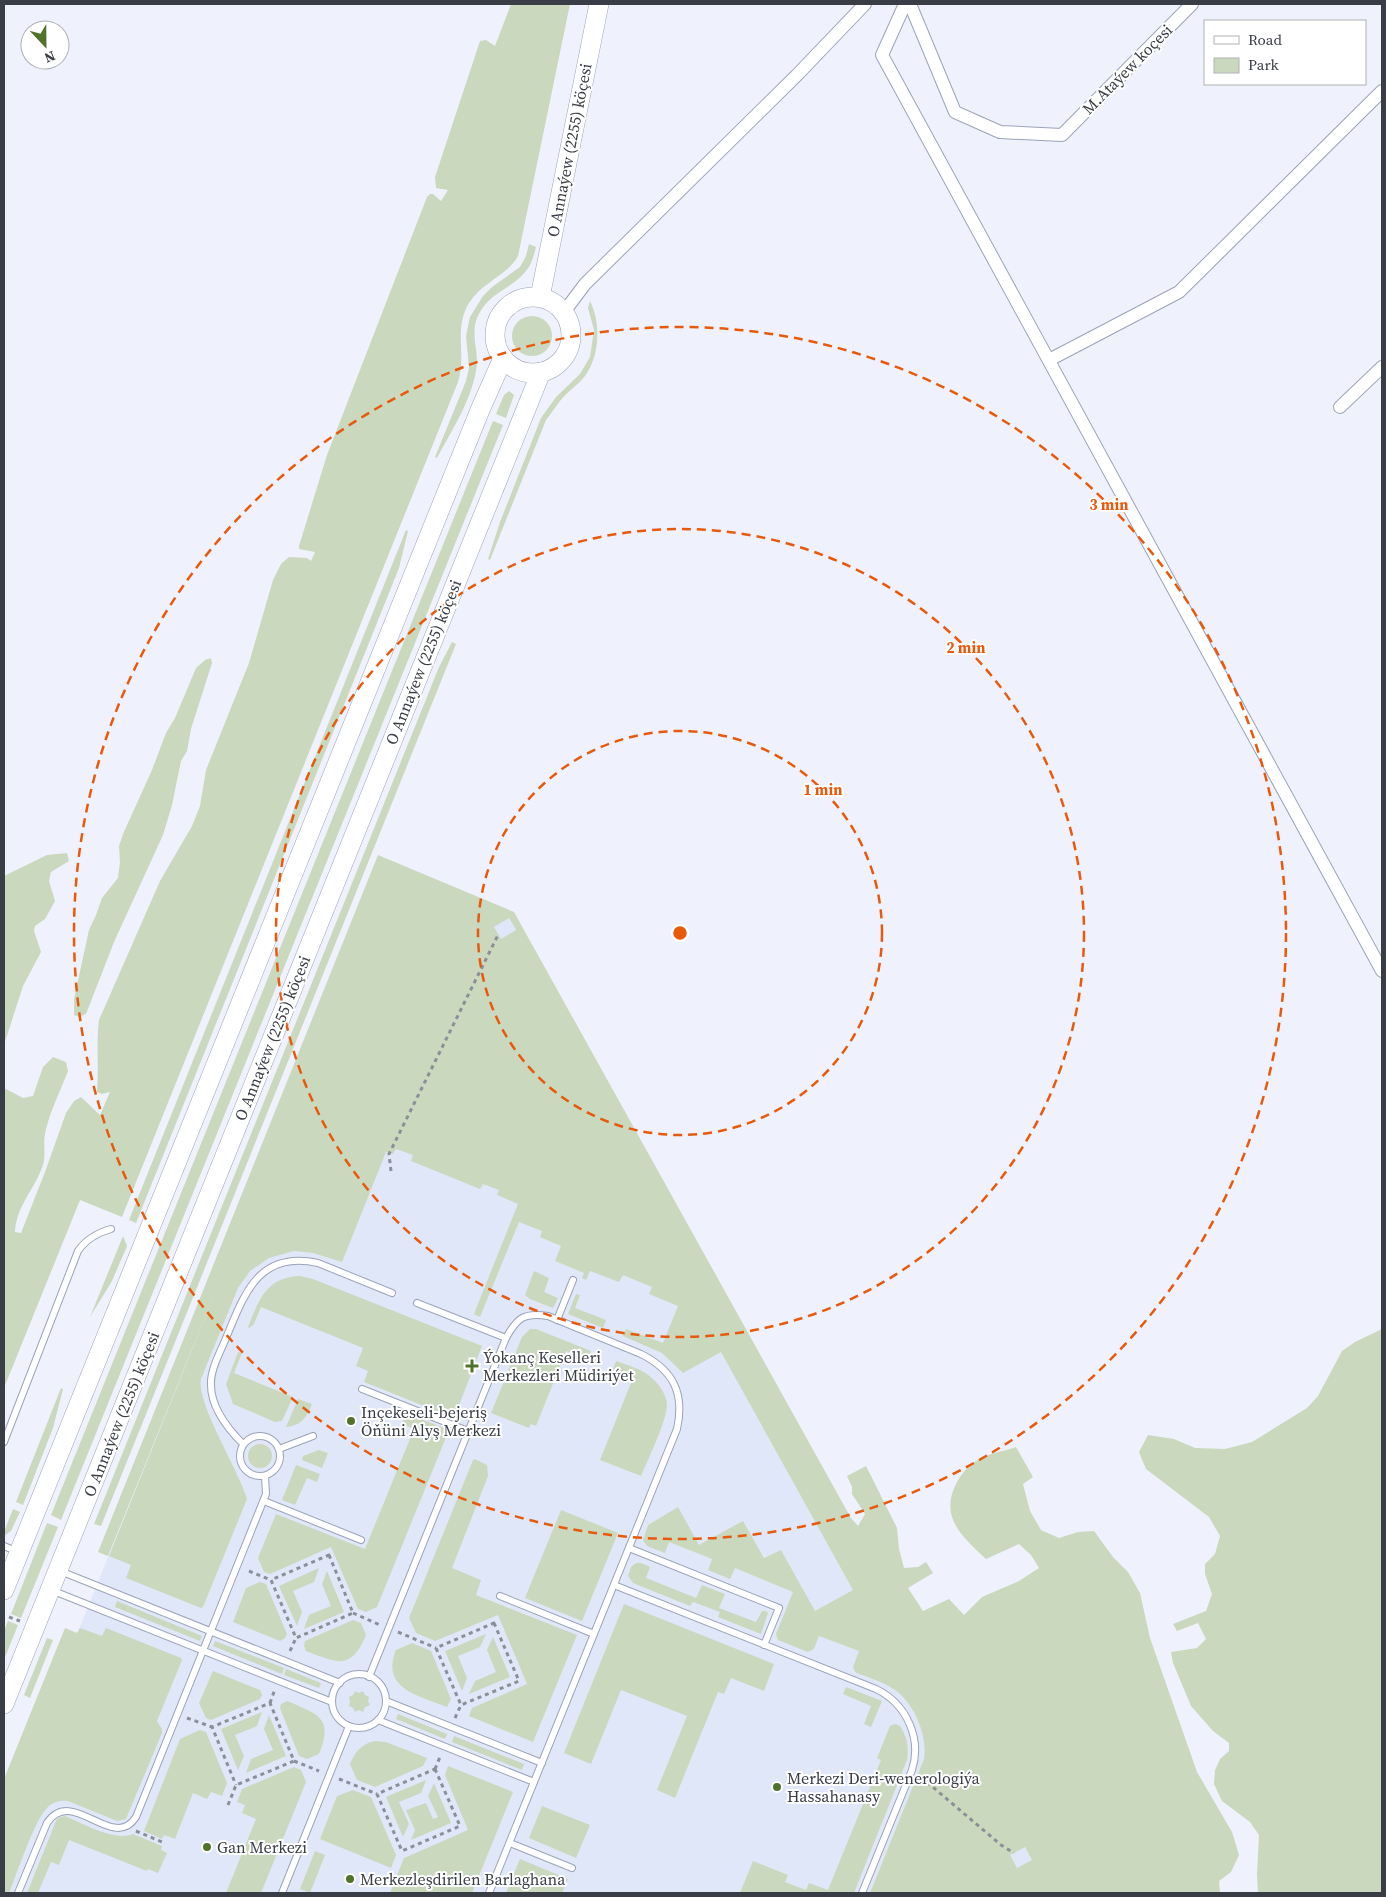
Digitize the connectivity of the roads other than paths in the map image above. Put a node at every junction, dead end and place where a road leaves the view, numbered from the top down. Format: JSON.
{"nodes":[{"id":1,"x":599,"y":4,"type":"edge"},
{"id":2,"x":865,"y":4,"type":"edge"},
{"id":3,"x":905,"y":4,"type":"edge"},
{"id":4,"x":910,"y":4,"type":"edge"},
{"id":5,"x":1192,"y":4,"type":"edge"},
{"id":6,"x":1382,"y":91,"type":"edge"},
{"id":7,"x":540,"y":297,"type":"junction"},
{"id":8,"x":564,"y":312,"type":"junction"},
{"id":9,"x":503,"y":358,"type":"junction"},
{"id":10,"x":1049,"y":360,"type":"junction"},
{"id":11,"x":1382,"y":367,"type":"edge"},
{"id":12,"x":541,"y":372,"type":"junction"},
{"id":13,"x":1340,"y":407,"type":"dead end"},
{"id":14,"x":1382,"y":971,"type":"edge"},
{"id":15,"x":111,"y":1230,"type":"dead end"},
{"id":16,"x":573,"y":1280,"type":"dead end"},
{"id":17,"x":392,"y":1293,"type":"dead end"},
{"id":18,"x":417,"y":1303,"type":"dead end"},
{"id":19,"x":557,"y":1320,"type":"junction"},
{"id":20,"x":506,"y":1338,"type":"junction"},
{"id":21,"x":362,"y":1388,"type":"dead end"},
{"id":22,"x":468,"y":1431,"type":"junction"},
{"id":23,"x":313,"y":1436,"type":"dead end"},
{"id":24,"x":4,"y":1442,"type":"edge"},
{"id":25,"x":243,"y":1444,"type":"junction"},
{"id":26,"x":279,"y":1449,"type":"junction"},
{"id":27,"x":265,"y":1476,"type":"junction"},
{"id":28,"x":264,"y":1501,"type":"junction"},
{"id":29,"x":361,"y":1540,"type":"dead end"},
{"id":30,"x":629,"y":1548,"type":"junction"},
{"id":31,"x":11,"y":1549,"type":"edge"},
{"id":32,"x":7,"y":1570,"type":"edge"},
{"id":33,"x":58,"y":1570,"type":"junction"},
{"id":34,"x":614,"y":1585,"type":"junction"},
{"id":35,"x":4,"y":1590,"type":"edge"},
{"id":36,"x":50,"y":1590,"type":"junction"},
{"id":37,"x":500,"y":1596,"type":"dead end"},
{"id":38,"x":211,"y":1631,"type":"junction"},
{"id":39,"x":594,"y":1634,"type":"junction"},
{"id":40,"x":764,"y":1645,"type":"junction"},
{"id":41,"x":203,"y":1650,"type":"junction"},
{"id":42,"x":369,"y":1676,"type":"junction"},
{"id":43,"x":340,"y":1683,"type":"junction"},
{"id":44,"x":386,"y":1701,"type":"junction"},
{"id":45,"x":332,"y":1702,"type":"junction"},
{"id":46,"x":4,"y":1704,"type":"edge"},
{"id":47,"x":378,"y":1720,"type":"junction"},
{"id":48,"x":349,"y":1726,"type":"junction"},
{"id":49,"x":542,"y":1763,"type":"junction"},
{"id":50,"x":534,"y":1782,"type":"junction"},
{"id":51,"x":510,"y":1843,"type":"junction"},
{"id":52,"x":572,"y":1868,"type":"dead end"},
{"id":53,"x":18,"y":1893,"type":"edge"},
{"id":54,"x":282,"y":1893,"type":"edge"},
{"id":55,"x":490,"y":1893,"type":"edge"},
{"id":56,"x":862,"y":1893,"type":"edge"}],
"edges":[{"from":1,"to":7,"type":"main road","name":"O Annaýew (2255) köçesi"},
{"from":2,"to":8,"type":"street"},
{"from":3,"to":10,"type":"street"},
{"from":4,"to":5,"type":"street","name":"M.Ataýew koçesi"},
{"from":6,"to":10,"type":"street"},
{"from":7,"to":8,"type":"main road"},
{"from":7,"to":9,"type":"main road"},
{"from":8,"to":12,"type":"main road"},
{"from":9,"to":12,"type":"main road"},
{"from":9,"to":31,"type":"main road"},
{"from":10,"to":14,"type":"street"},
{"from":11,"to":13,"type":"street"},
{"from":12,"to":33,"type":"main road","name":"O Annaýew (2255) köçesi"},
{"from":15,"to":24,"type":"lane"},
{"from":16,"to":19,"type":"lane"},
{"from":17,"to":25,"type":"lane"},
{"from":18,"to":20,"type":"lane"},
{"from":19,"to":20,"type":"lane"},
{"from":19,"to":30,"type":"lane"},
{"from":20,"to":22,"type":"lane"},
{"from":21,"to":22,"type":"lane"},
{"from":22,"to":42,"type":"lane"},
{"from":23,"to":26,"type":"lane"},
{"from":25,"to":26,"type":"lane"},
{"from":25,"to":27,"type":"lane"},
{"from":26,"to":27,"type":"lane"},
{"from":27,"to":28,"type":"lane"},
{"from":28,"to":29,"type":"lane"},
{"from":28,"to":38,"type":"lane"},
{"from":30,"to":34,"type":"lane"},
{"from":30,"to":40,"type":"lane"},
{"from":31,"to":32,"type":"main road"},
{"from":32,"to":35,"type":"main road"},
{"from":33,"to":36,"type":"main road","name":"O Annaýew (2255) köçesi"},
{"from":33,"to":38,"type":"lane"},
{"from":34,"to":39,"type":"lane"},
{"from":34,"to":40,"type":"lane"},
{"from":36,"to":41,"type":"lane"},
{"from":36,"to":46,"type":"main road","name":"O Annaýew (2255) köçesi"},
{"from":37,"to":39,"type":"lane"},
{"from":38,"to":41,"type":"lane"},
{"from":38,"to":43,"type":"lane"},
{"from":39,"to":49,"type":"lane"},
{"from":40,"to":56,"type":"lane"},
{"from":41,"to":45,"type":"lane"},
{"from":41,"to":53,"type":"lane"},
{"from":42,"to":43,"type":"lane"},
{"from":42,"to":44,"type":"lane"},
{"from":43,"to":45,"type":"lane"},
{"from":44,"to":47,"type":"lane"},
{"from":44,"to":49,"type":"lane"},
{"from":45,"to":48,"type":"lane"},
{"from":47,"to":48,"type":"lane"},
{"from":47,"to":50,"type":"lane"},
{"from":48,"to":54,"type":"lane"},
{"from":49,"to":50,"type":"lane"},
{"from":50,"to":51,"type":"lane"},
{"from":51,"to":52,"type":"lane"},
{"from":51,"to":55,"type":"lane"}]}
